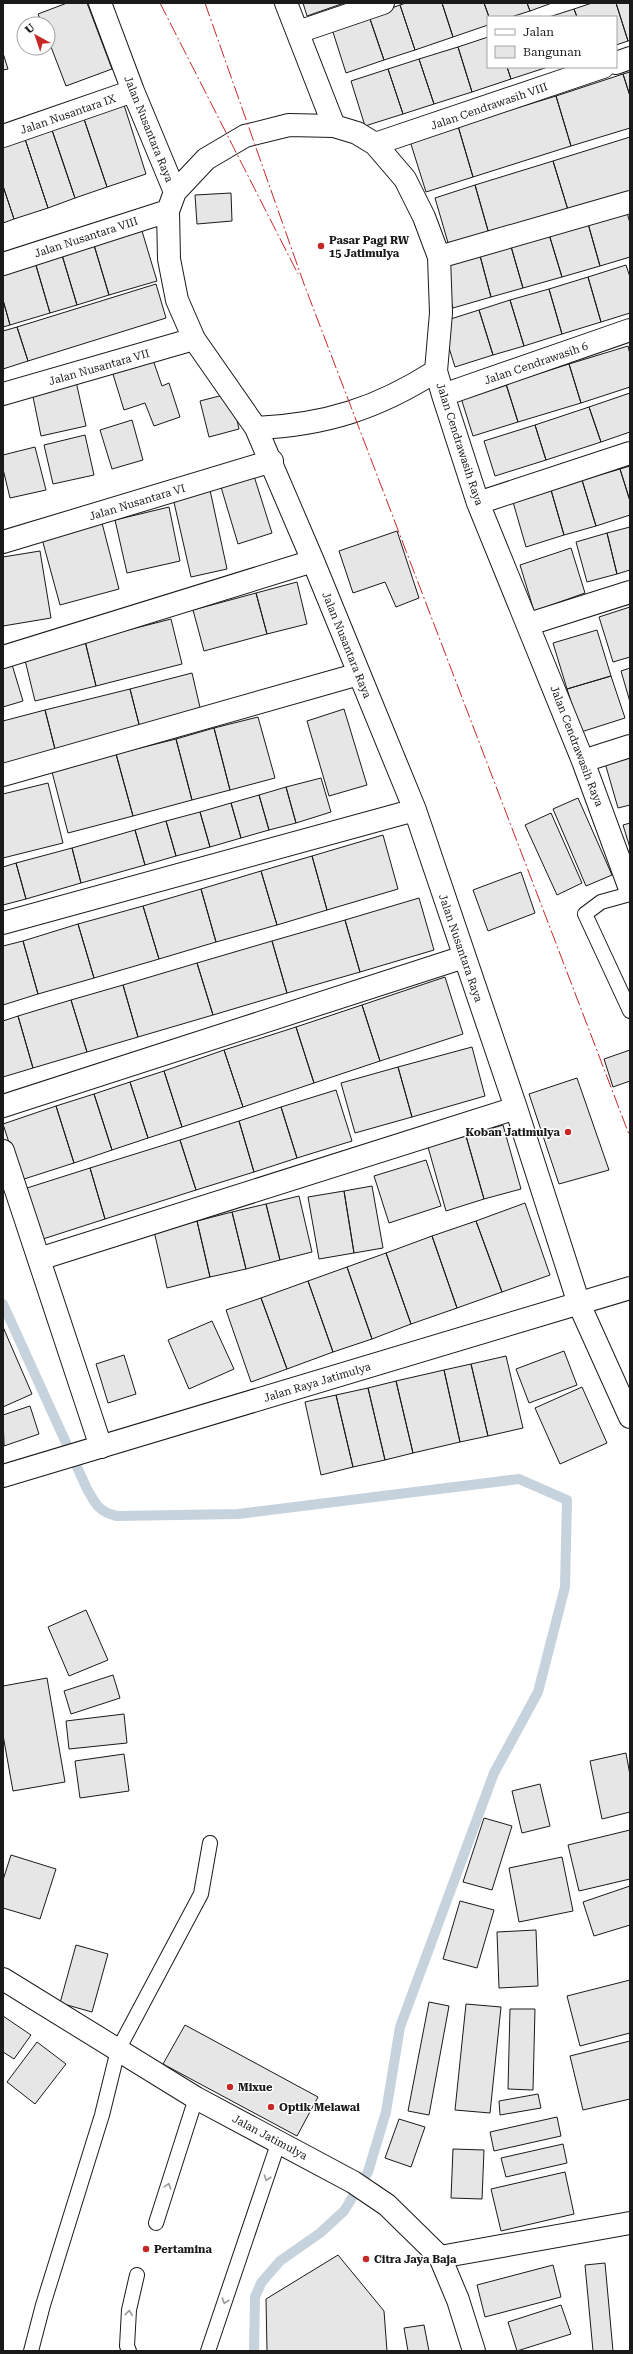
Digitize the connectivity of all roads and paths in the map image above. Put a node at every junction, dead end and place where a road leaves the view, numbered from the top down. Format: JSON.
{"nodes":[{"id":1,"x":100,"y":3,"type":"edge"},
{"id":2,"x":286,"y":3,"type":"edge"},
{"id":3,"x":383,"y":3,"type":"edge"},
{"id":4,"x":298,"y":32,"type":"junction"},
{"id":5,"x":630,"y":58,"type":"edge"},
{"id":6,"x":617,"y":63,"type":"edge"},
{"id":7,"x":600,"y":68,"type":"edge"},
{"id":8,"x":133,"y":91,"type":"junction"},
{"id":9,"x":334,"y":126,"type":"junction"},
{"id":10,"x":3,"y":136,"type":"edge"},
{"id":11,"x":375,"y":144,"type":"junction"},
{"id":12,"x":172,"y":201,"type":"junction"},
{"id":13,"x":630,"y":202,"type":"edge"},
{"id":14,"x":439,"y":257,"type":"junction"},
{"id":15,"x":3,"y":264,"type":"edge"},
{"id":16,"x":630,"y":330,"type":"edge"},
{"id":17,"x":194,"y":339,"type":"junction"},
{"id":18,"x":436,"y":371,"type":"junction"},
{"id":19,"x":3,"y":394,"type":"edge"},
{"id":20,"x":443,"y":395,"type":"junction"},
{"id":21,"x":256,"y":428,"type":"junction"},
{"id":22,"x":630,"y":453,"type":"edge"},
{"id":23,"x":272,"y":461,"type":"junction"},
{"id":24,"x":478,"y":503,"type":"junction"},
{"id":25,"x":3,"y":542,"type":"edge"},
{"id":26,"x":313,"y":561,"type":"junction"},
{"id":27,"x":630,"y":592,"type":"edge"},
{"id":28,"x":529,"y":624,"type":"junction"},
{"id":29,"x":3,"y":658,"type":"edge"},
{"id":30,"x":359,"y":674,"type":"junction"},
{"id":31,"x":630,"y":746,"type":"edge"},
{"id":32,"x":583,"y":761,"type":"junction"},
{"id":33,"x":3,"y":775,"type":"edge"},
{"id":34,"x":415,"y":810,"type":"junction"},
{"id":35,"x":630,"y":889,"type":"edge"},
{"id":36,"x":630,"y":894,"type":"edge"},
{"id":37,"x":3,"y":923,"type":"edge"},
{"id":38,"x":464,"y":957,"type":"junction"},
{"id":39,"x":630,"y":1011,"type":"edge"},
{"id":40,"x":3,"y":1106,"type":"edge"},
{"id":41,"x":516,"y":1108,"type":"junction"},
{"id":42,"x":3,"y":1151,"type":"edge"},
{"id":43,"x":38,"y":1259,"type":"junction"},
{"id":44,"x":630,"y":1288,"type":"edge"},
{"id":45,"x":579,"y":1304,"type":"junction"},
{"id":46,"x":630,"y":1417,"type":"edge"},
{"id":47,"x":95,"y":1448,"type":"junction"},
{"id":48,"x":3,"y":1476,"type":"edge"},
{"id":49,"x":210,"y":1843,"type":"dead end"},
{"id":50,"x":4,"y":1981,"type":"edge"},
{"id":51,"x":118,"y":2050,"type":"junction"},
{"id":52,"x":196,"y":2098,"type":"junction"},
{"id":53,"x":279,"y":2141,"type":"junction"},
{"id":54,"x":156,"y":2223,"type":"dead end"},
{"id":55,"x":630,"y":2223,"type":"edge"},
{"id":56,"x":440,"y":2257,"type":"junction"},
{"id":57,"x":137,"y":2275,"type":"dead end"},
{"id":58,"x":31,"y":2351,"type":"edge"},
{"id":59,"x":129,"y":2351,"type":"edge"},
{"id":60,"x":208,"y":2351,"type":"edge"},
{"id":61,"x":474,"y":2351,"type":"edge"}],
"edges":[{"from":1,"to":8,"type":"street","name":"Jalan Nusantara Raya"},
{"from":2,"to":4,"type":"street"},
{"from":3,"to":4,"type":"street"},
{"from":4,"to":9,"type":"street"},
{"from":5,"to":6,"type":"street"},
{"from":7,"to":11,"type":"street","name":"Jalan Cendrawasih VIII"},
{"from":8,"to":10,"type":"street","name":"Jalan Nusantara IX"},
{"from":8,"to":12,"type":"street","name":"Jalan Nusantara Raya"},
{"from":9,"to":11,"type":"street","name":"Jalan Cendrawasih Raya"},
{"from":9,"to":12,"type":"street","name":"Jalan Cendrawasih Raya"},
{"from":11,"to":14,"type":"street","name":"Jalan Cendrawasih Raya"},
{"from":12,"to":15,"type":"street","name":"Jalan Nusantara VIII"},
{"from":12,"to":17,"type":"street","name":"Jalan Nusantara Raya"},
{"from":13,"to":14,"type":"street"},
{"from":14,"to":18,"type":"street","name":"Jalan Cendrawasih Raya"},
{"from":16,"to":20,"type":"street","name":"Jalan Cendrawasih 6"},
{"from":17,"to":19,"type":"street","name":"Jalan Nusantara VII"},
{"from":17,"to":21,"type":"street","name":"Jalan Nusantara Raya"},
{"from":18,"to":20,"type":"street","name":"Jalan Cendrawasih Raya"},
{"from":18,"to":21,"type":"street"},
{"from":20,"to":24,"type":"street","name":"Jalan Cendrawasih Raya"},
{"from":21,"to":23,"type":"street","name":"Jalan Nusantara Raya"},
{"from":22,"to":24,"type":"street"},
{"from":23,"to":25,"type":"street","name":"Jalan Nusantara VI"},
{"from":23,"to":26,"type":"street","name":"Jalan Nusantara Raya"},
{"from":24,"to":28,"type":"street","name":"Jalan Cendrawasih Raya"},
{"from":26,"to":29,"type":"street"},
{"from":26,"to":30,"type":"street","name":"Jalan Nusantara Raya"},
{"from":27,"to":28,"type":"street"},
{"from":28,"to":32,"type":"street","name":"Jalan Cendrawasih Raya"},
{"from":30,"to":33,"type":"street"},
{"from":30,"to":34,"type":"street","name":"Jalan Nusantara Raya"},
{"from":31,"to":32,"type":"street"},
{"from":32,"to":35,"type":"street","name":"Jalan Cendrawasih Raya"},
{"from":34,"to":37,"type":"street"},
{"from":34,"to":38,"type":"street","name":"Jalan Nusantara Raya"},
{"from":36,"to":39,"type":"lane"},
{"from":38,"to":40,"type":"street"},
{"from":38,"to":41,"type":"street","name":"Jalan Nusantara Raya"},
{"from":41,"to":43,"type":"street"},
{"from":41,"to":45,"type":"street","name":"Jalan Nusantara Raya"},
{"from":42,"to":43,"type":"street"},
{"from":43,"to":47,"type":"street"},
{"from":44,"to":45,"type":"street","name":"Jalan Raya Jatimulya"},
{"from":45,"to":46,"type":"street","name":"Jalan Nusantara Raya"},
{"from":45,"to":47,"type":"street","name":"Jalan Raya Jatimulya"},
{"from":47,"to":48,"type":"street","name":"Jalan Raya Jatimulya"},
{"from":49,"to":51,"type":"lane"},
{"from":50,"to":51,"type":"street","name":"Jalan Jatimulya"},
{"from":51,"to":52,"type":"street","name":"Jalan Jatimulya"},
{"from":51,"to":58,"type":"lane"},
{"from":52,"to":53,"type":"street","name":"Jalan Jatimulya"},
{"from":54,"to":52,"type":"lane","one_way":true},
{"from":53,"to":56,"type":"street","name":"Jalan Jatimulya"},
{"from":53,"to":60,"type":"lane","one_way":true},
{"from":55,"to":56,"type":"street"},
{"from":56,"to":61,"type":"street","name":"Jalan Jatimulya"},
{"from":59,"to":57,"type":"lane","one_way":true}]}
